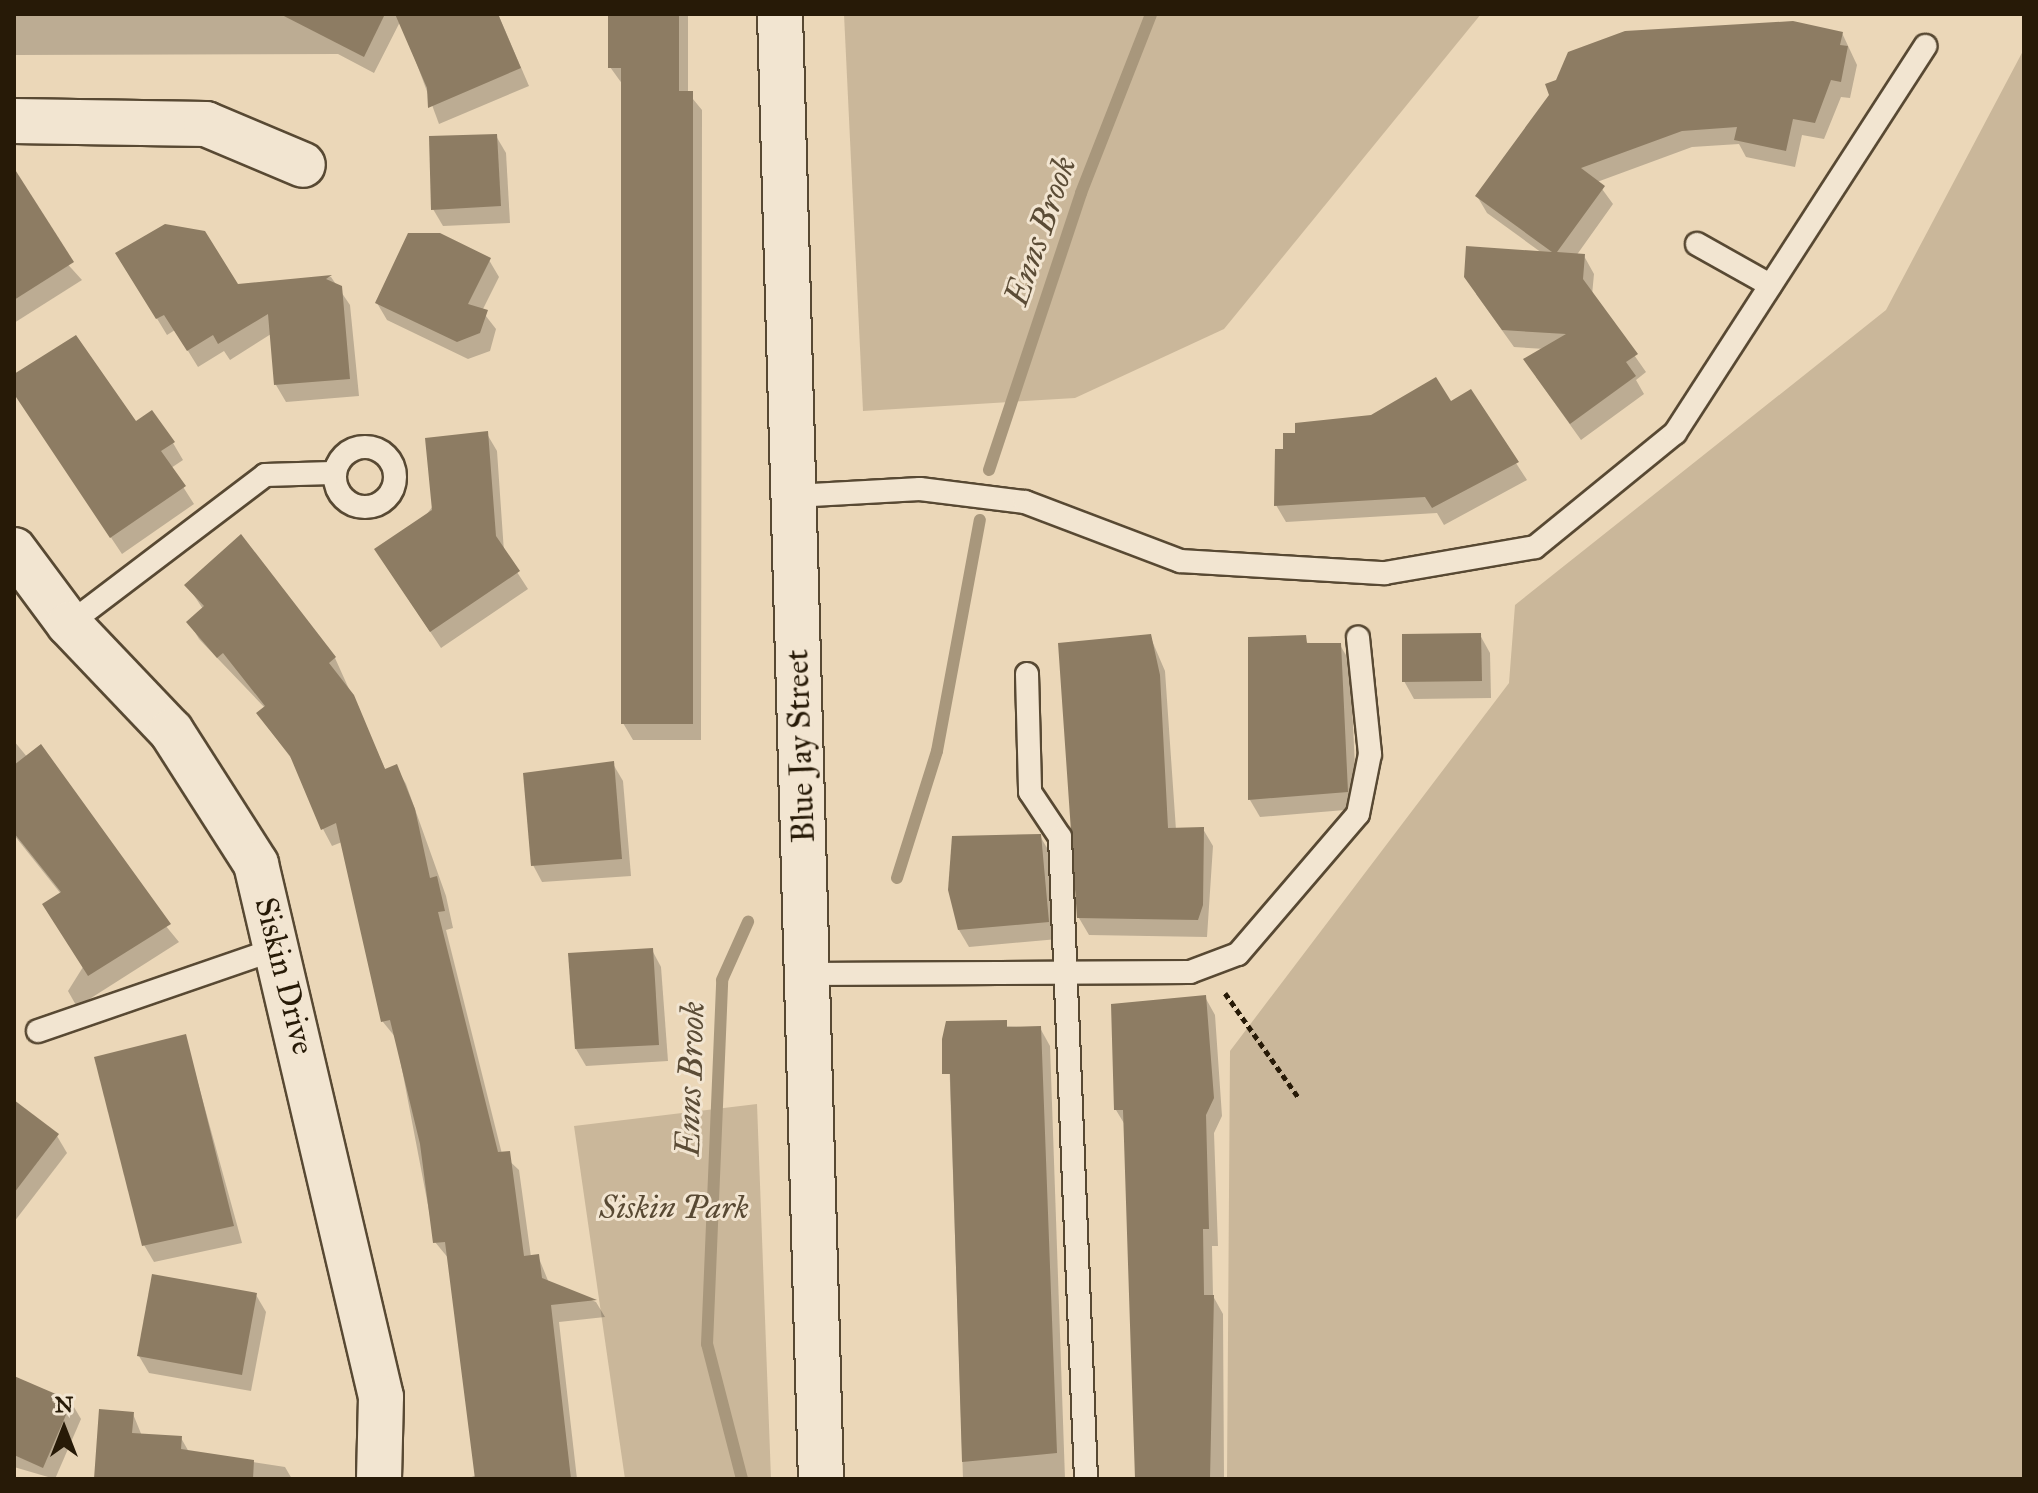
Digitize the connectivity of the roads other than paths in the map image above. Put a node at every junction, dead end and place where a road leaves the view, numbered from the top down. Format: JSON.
{"nodes":[{"id":1,"x":780,"y":14,"type":"edge"},
{"id":2,"x":1925,"y":46,"type":"dead end"},
{"id":3,"x":14,"y":121,"type":"edge"},
{"id":4,"x":303,"y":165,"type":"dead end"},
{"id":5,"x":1697,"y":244,"type":"dead end"},
{"id":6,"x":1770,"y":285,"type":"junction"},
{"id":7,"x":332,"y":473,"type":"dead end"},
{"id":8,"x":794,"y":496,"type":"junction"},
{"id":9,"x":14,"y":550,"type":"edge"},
{"id":10,"x":69,"y":624,"type":"junction"},
{"id":11,"x":1358,"y":638,"type":"dead end"},
{"id":12,"x":1027,"y":674,"type":"dead end"},
{"id":13,"x":279,"y":948,"type":"junction"},
{"id":14,"x":808,"y":974,"type":"junction"},
{"id":15,"x":1066,"y":974,"type":"junction"},
{"id":16,"x":38,"y":1031,"type":"dead end"},
{"id":17,"x":379,"y":1479,"type":"edge"},
{"id":18,"x":821,"y":1479,"type":"edge"},
{"id":19,"x":1086,"y":1479,"type":"edge"}],
"edges":[{"from":1,"to":8,"type":"street","name":"Blue Jay Street"},
{"from":2,"to":6,"type":"lane"},
{"from":3,"to":4,"type":"street"},
{"from":5,"to":6,"type":"lane"},
{"from":6,"to":8,"type":"lane"},
{"from":7,"to":10,"type":"lane"},
{"from":8,"to":14,"type":"street","name":"Blue Jay Street"},
{"from":9,"to":10,"type":"street","name":"Siskin Drive"},
{"from":10,"to":13,"type":"street","name":"Siskin Drive"},
{"from":11,"to":15,"type":"lane"},
{"from":12,"to":15,"type":"lane"},
{"from":13,"to":16,"type":"lane"},
{"from":13,"to":17,"type":"street","name":"Siskin Drive"},
{"from":14,"to":15,"type":"lane"},
{"from":14,"to":18,"type":"street","name":"Blue Jay Street"},
{"from":15,"to":19,"type":"lane"}]}
